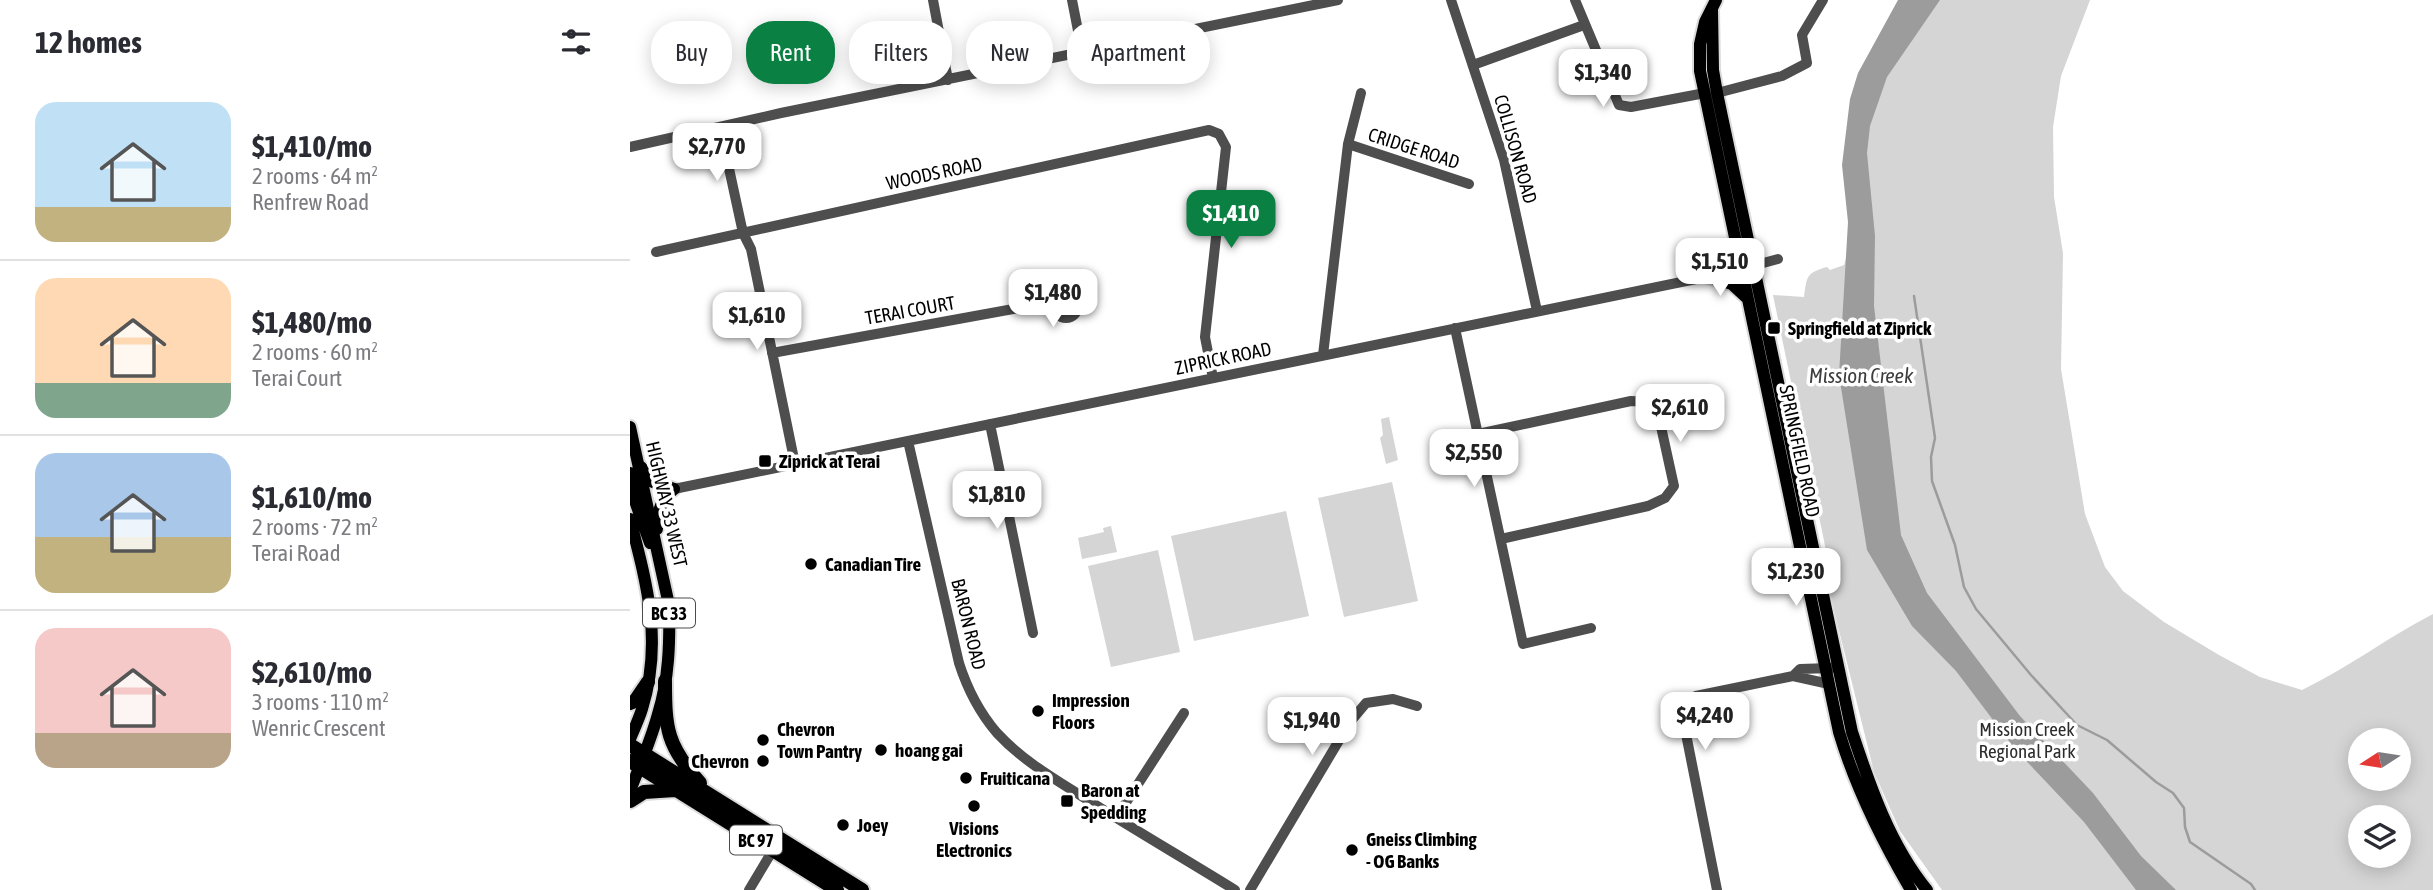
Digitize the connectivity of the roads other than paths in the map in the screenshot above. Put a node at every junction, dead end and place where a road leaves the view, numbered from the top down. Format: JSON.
{"nodes":[{"id":1,"x":933,"y":0,"type":"edge"},
{"id":2,"x":1072,"y":0,"type":"edge"},
{"id":3,"x":1338,"y":0,"type":"edge"},
{"id":4,"x":1451,"y":0,"type":"edge"},
{"id":5,"x":1575,"y":0,"type":"edge"},
{"id":6,"x":1823,"y":0,"type":"edge"},
{"id":7,"x":1714,"y":4,"type":"edge"},
{"id":8,"x":937,"y":21,"type":"edge"},
{"id":9,"x":1076,"y":21,"type":"edge"},
{"id":10,"x":1584,"y":25,"type":"junction"},
{"id":11,"x":1210,"y":26,"type":"edge"},
{"id":12,"x":1067,"y":54,"type":"edge"},
{"id":13,"x":1473,"y":65,"type":"junction"},
{"id":14,"x":952,"y":79,"type":"edge"},
{"id":15,"x":929,"y":84,"type":"edge"},
{"id":16,"x":1361,"y":93,"type":"dead end"},
{"id":17,"x":1711,"y":93,"type":"junction"},
{"id":18,"x":720,"y":127,"type":"junction"},
{"id":19,"x":1348,"y":144,"type":"junction"},
{"id":20,"x":630,"y":147,"type":"edge"},
{"id":21,"x":1469,"y":184,"type":"dead end"},
{"id":22,"x":743,"y":233,"type":"junction"},
{"id":23,"x":656,"y":252,"type":"dead end"},
{"id":24,"x":1779,"y":260,"type":"dead end"},
{"id":25,"x":1747,"y":268,"type":"junction"},
{"id":26,"x":1706,"y":276,"type":"junction"},
{"id":27,"x":1748,"y":300,"type":"junction"},
{"id":28,"x":1054,"y":305,"type":"dead end"},
{"id":29,"x":1537,"y":311,"type":"junction"},
{"id":30,"x":1455,"y":328,"type":"junction"},
{"id":31,"x":772,"y":353,"type":"junction"},
{"id":32,"x":1323,"y":355,"type":"junction"},
{"id":33,"x":1213,"y":378,"type":"junction"},
{"id":34,"x":990,"y":424,"type":"junction"},
{"id":35,"x":630,"y":427,"type":"edge"},
{"id":36,"x":1478,"y":434,"type":"junction"},
{"id":37,"x":908,"y":441,"type":"junction"},
{"id":38,"x":638,"y":461,"type":"junction"},
{"id":39,"x":795,"y":464,"type":"junction"},
{"id":40,"x":630,"y":473,"type":"edge"},
{"id":41,"x":674,"y":489,"type":"junction"},
{"id":42,"x":631,"y":494,"type":"edge"},
{"id":43,"x":646,"y":494,"type":"junction"},
{"id":44,"x":630,"y":519,"type":"edge"},
{"id":45,"x":1501,"y":539,"type":"junction"},
{"id":46,"x":657,"y":546,"type":"junction"},
{"id":47,"x":663,"y":576,"type":"junction"},
{"id":48,"x":1591,"y":628,"type":"dead end"},
{"id":49,"x":1033,"y":633,"type":"dead end"},
{"id":50,"x":1832,"y":668,"type":"junction"},
{"id":51,"x":1793,"y":676,"type":"junction"},
{"id":52,"x":665,"y":681,"type":"junction"},
{"id":53,"x":648,"y":682,"type":"junction"},
{"id":54,"x":1829,"y":684,"type":"junction"},
{"id":55,"x":630,"y":703,"type":"edge"},
{"id":56,"x":1417,"y":706,"type":"dead end"},
{"id":57,"x":1184,"y":713,"type":"dead end"},
{"id":58,"x":630,"y":739,"type":"edge"},
{"id":59,"x":630,"y":745,"type":"edge"},
{"id":60,"x":638,"y":760,"type":"edge"},
{"id":61,"x":675,"y":790,"type":"junction"},
{"id":62,"x":630,"y":791,"type":"edge"},
{"id":63,"x":710,"y":794,"type":"junction"},
{"id":64,"x":630,"y":800,"type":"edge"},
{"id":65,"x":1116,"y":818,"type":"junction"},
{"id":66,"x":796,"y":848,"type":"junction"},
{"id":67,"x":773,"y":850,"type":"junction"},
{"id":68,"x":749,"y":890,"type":"edge"},
{"id":69,"x":837,"y":890,"type":"edge"},
{"id":70,"x":862,"y":890,"type":"edge"},
{"id":71,"x":1236,"y":890,"type":"edge"},
{"id":72,"x":1250,"y":890,"type":"edge"},
{"id":73,"x":1717,"y":890,"type":"edge"},
{"id":74,"x":1911,"y":890,"type":"edge"},
{"id":75,"x":1927,"y":890,"type":"edge"}],
"edges":[{"from":1,"to":8,"type":"street"},
{"from":2,"to":9,"type":"street"},
{"from":3,"to":11,"type":"street"},
{"from":4,"to":13,"type":"street","name":"COLLISON ROAD"},
{"from":5,"to":10,"type":"street"},
{"from":6,"to":17,"type":"street"},
{"from":7,"to":17,"type":"main road","name":"SPRINGFIELD ROAD"},
{"from":10,"to":13,"type":"street"},
{"from":10,"to":17,"type":"street"},
{"from":12,"to":14,"type":"street"},
{"from":13,"to":29,"type":"street","name":"COLLISON ROAD"},
{"from":15,"to":18,"type":"street"},
{"from":16,"to":19,"type":"street"},
{"from":17,"to":25,"type":"main road","name":"SPRINGFIELD ROAD"},
{"from":18,"to":20,"type":"street"},
{"from":18,"to":22,"type":"street"},
{"from":19,"to":21,"type":"street","name":"CRIDGE ROAD"},
{"from":19,"to":32,"type":"street"},
{"from":22,"to":23,"type":"street","name":"WOODS ROAD"},
{"from":22,"to":31,"type":"street"},
{"from":22,"to":33,"type":"street","name":"WOODS ROAD"},
{"from":24,"to":25,"type":"street","name":"ZIPRICK ROAD"},
{"from":25,"to":26,"type":"street","name":"ZIPRICK ROAD"},
{"from":25,"to":27,"type":"main road","name":"SPRINGFIELD ROAD"},
{"from":25,"to":50,"type":"main road","name":"SPRINGFIELD ROAD"},
{"from":26,"to":27,"type":"main road"},
{"from":26,"to":29,"type":"street","name":"ZIPRICK ROAD"},
{"from":27,"to":50,"type":"main road","name":"SPRINGFIELD ROAD"},
{"from":28,"to":31,"type":"street","name":"TERAI COURT"},
{"from":29,"to":30,"type":"street","name":"ZIPRICK ROAD"},
{"from":30,"to":32,"type":"street","name":"ZIPRICK ROAD"},
{"from":30,"to":36,"type":"street"},
{"from":31,"to":39,"type":"street"},
{"from":32,"to":33,"type":"street","name":"ZIPRICK ROAD"},
{"from":33,"to":34,"type":"street","name":"ZIPRICK ROAD"},
{"from":34,"to":37,"type":"street","name":"ZIPRICK ROAD"},
{"from":34,"to":49,"type":"street"},
{"from":35,"to":38,"type":"main road","name":"HIGHWAY 33 WEST","number":"BC 33"},
{"from":36,"to":45,"type":"street"},
{"from":36,"to":45,"type":"street"},
{"from":37,"to":39,"type":"street","name":"ZIPRICK ROAD"},
{"from":37,"to":65,"type":"street","name":"BARON ROAD"},
{"from":38,"to":41,"type":"main road"},
{"from":38,"to":43,"type":"main road","name":"HIGHWAY 33 WEST","number":"BC 33"},
{"from":39,"to":41,"type":"street","name":"ZIPRICK ROAD"},
{"from":40,"to":43,"type":"main road"},
{"from":41,"to":43,"type":"main road"},
{"from":41,"to":46,"type":"main road"},
{"from":42,"to":43,"type":"street"},
{"from":42,"to":47,"type":"main road"},
{"from":43,"to":46,"type":"main road","name":"HIGHWAY 33 WEST","number":"BC 33"},
{"from":44,"to":53,"type":"main road","name":"HIGHWAY 33 WEST","number":"BC 33"},
{"from":45,"to":48,"type":"street"},
{"from":46,"to":47,"type":"main road","name":"HIGHWAY 33 WEST","number":"BC 33"},
{"from":47,"to":52,"type":"main road","name":"HIGHWAY 33 WEST","number":"BC 33"},
{"from":50,"to":51,"type":"street"},
{"from":50,"to":54,"type":"main road","name":"SPRINGFIELD ROAD"},
{"from":50,"to":75,"type":"main road","name":"SPRINGFIELD ROAD"},
{"from":51,"to":54,"type":"street"},
{"from":51,"to":73,"type":"street"},
{"from":52,"to":60,"type":"main road","name":"HIGHWAY 33 WEST","number":"BC 33"},
{"from":52,"to":63,"type":"highway"},
{"from":53,"to":55,"type":"highway"},
{"from":53,"to":58,"type":"main road","name":"HIGHWAY 33 WEST","number":"BC 33"},
{"from":54,"to":74,"type":"main road","name":"SPRINGFIELD ROAD"},
{"from":56,"to":72,"type":"street"},
{"from":57,"to":65,"type":"street"},
{"from":59,"to":60,"type":"highway","number":"BC 97"},
{"from":60,"to":61,"type":"highway","number":"BC 97"},
{"from":60,"to":62,"type":"main road","number":"BC 33"},
{"from":60,"to":63,"type":"highway","number":"BC 97"},
{"from":61,"to":64,"type":"highway"},
{"from":61,"to":67,"type":"highway","number":"BC 97"},
{"from":63,"to":66,"type":"highway","number":"BC 97"},
{"from":65,"to":71,"type":"street","name":"BARON ROAD"},
{"from":66,"to":67,"type":"highway"},
{"from":66,"to":70,"type":"highway","number":"BC 97"},
{"from":67,"to":68,"type":"street"},
{"from":67,"to":69,"type":"highway","number":"BC 97"}]}
